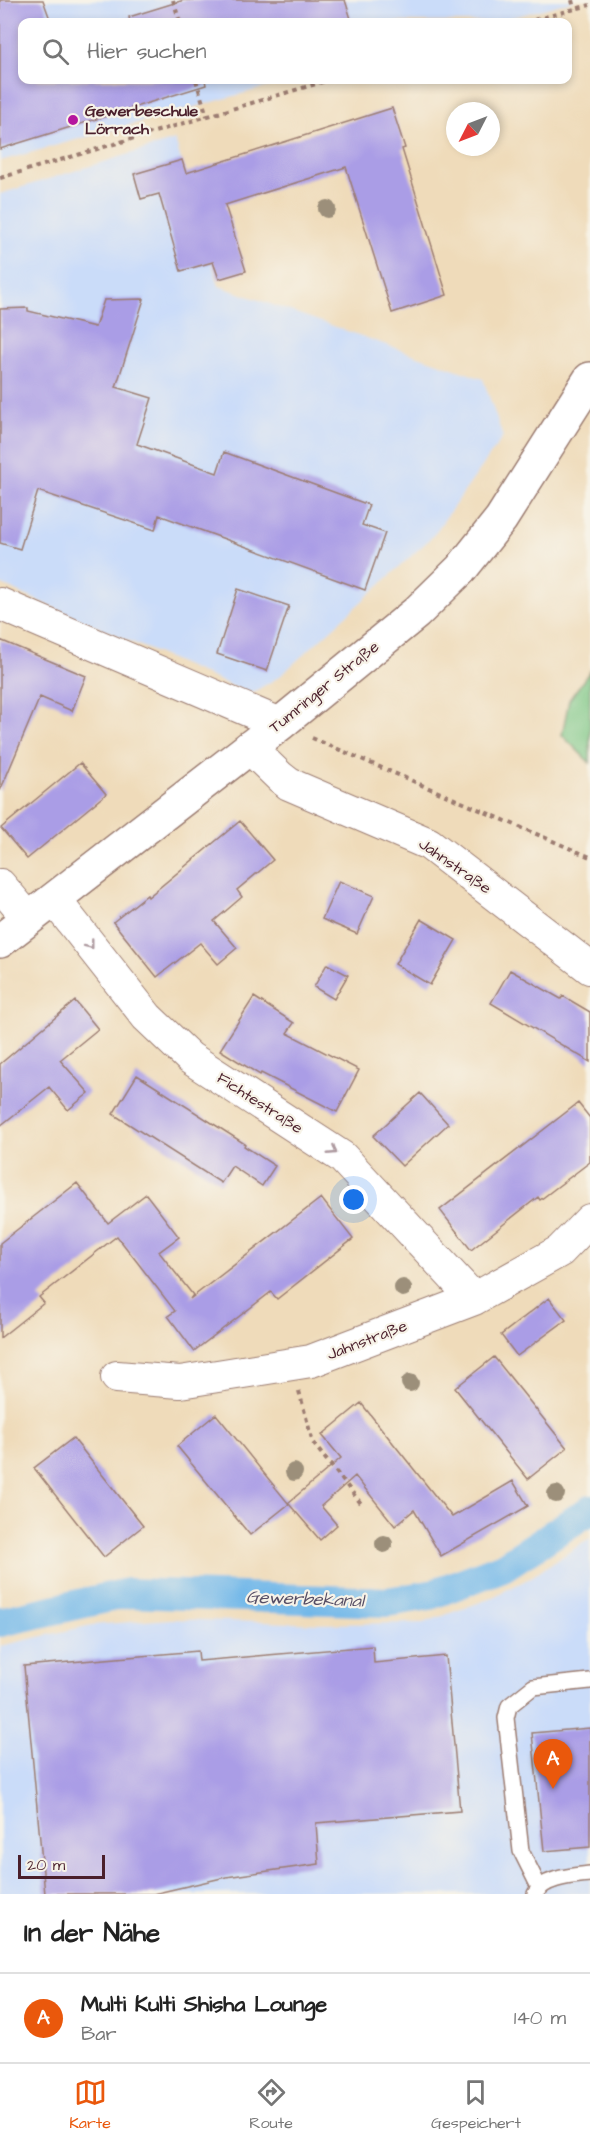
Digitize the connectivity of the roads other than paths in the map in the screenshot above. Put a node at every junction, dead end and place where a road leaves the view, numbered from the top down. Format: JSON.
{"nodes":[{"id":1,"x":590,"y":379,"type":"edge"},
{"id":2,"x":0,"y":604,"type":"edge"},
{"id":3,"x":280,"y":724,"type":"junction"},
{"id":4,"x":249,"y":747,"type":"junction"},
{"id":5,"x":0,"y":885,"type":"edge"},
{"id":6,"x":41,"y":909,"type":"junction"},
{"id":7,"x":0,"y":941,"type":"edge"},
{"id":8,"x":590,"y":968,"type":"edge"},
{"id":9,"x":590,"y":1220,"type":"edge"},
{"id":10,"x":474,"y":1299,"type":"junction"},
{"id":11,"x":117,"y":1377,"type":"dead end"},
{"id":12,"x":590,"y":1681,"type":"edge"},
{"id":13,"x":590,"y":1874,"type":"edge"},
{"id":14,"x":537,"y":1891,"type":"edge"}],
"edges":[{"from":1,"to":3,"type":"main road","name":"Tumringer Straße"},
{"from":2,"to":3,"type":"street"},
{"from":3,"to":4,"type":"main road","name":"Tumringer Straße"},
{"from":4,"to":6,"type":"main road","name":"Tumringer Straße"},
{"from":4,"to":8,"type":"street","name":"Jahnstraße"},
{"from":5,"to":6,"type":"street","name":"Fichtestraße"},
{"from":6,"to":7,"type":"main road","name":"Tumringer Straße"},
{"from":6,"to":10,"type":"street","name":"Fichtestraße","one_way":true},
{"from":9,"to":10,"type":"street","name":"Jahnstraße"},
{"from":10,"to":11,"type":"street","name":"Jahnstraße"},
{"from":12,"to":14,"type":"lane"},
{"from":13,"to":14,"type":"lane"}]}
